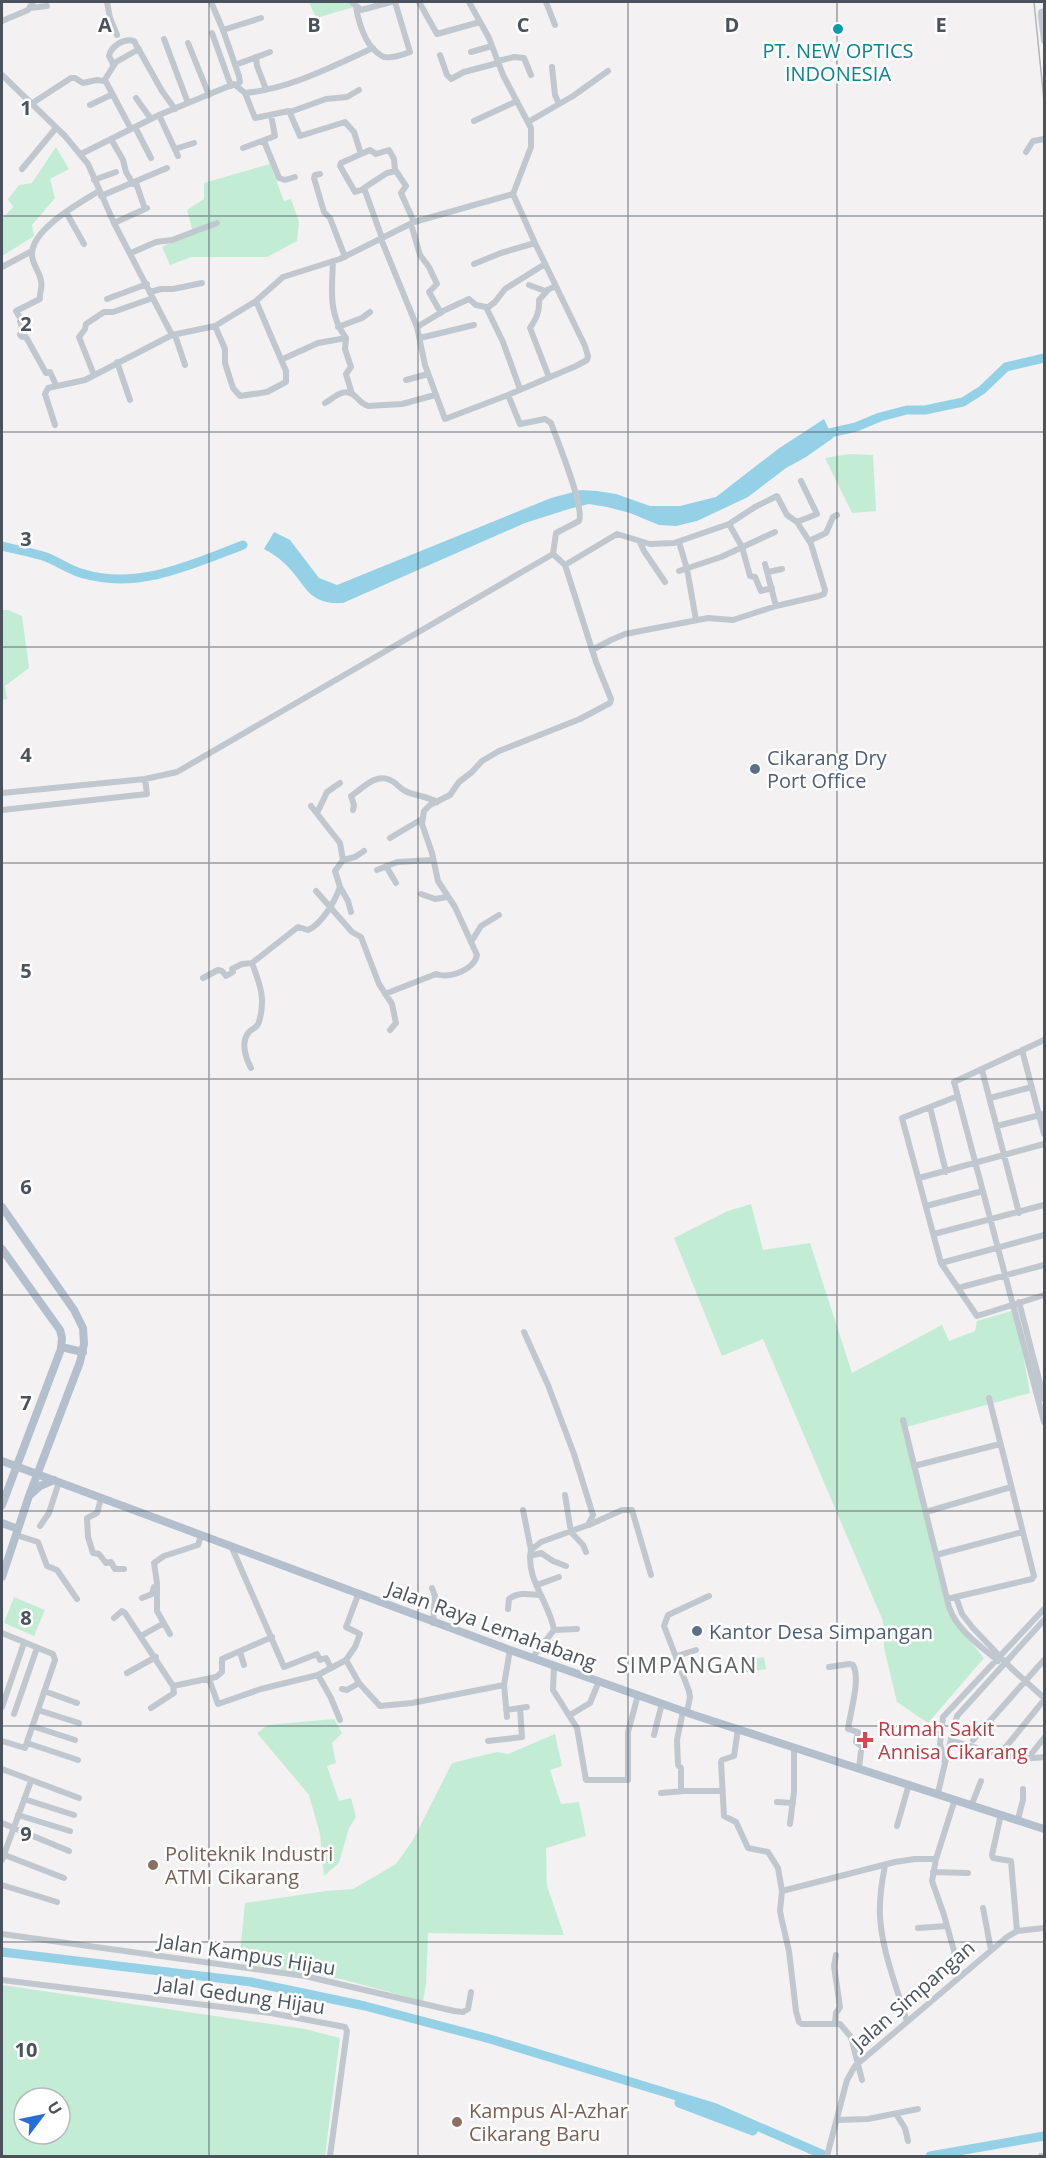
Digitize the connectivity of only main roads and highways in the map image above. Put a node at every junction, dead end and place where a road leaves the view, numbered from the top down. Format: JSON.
{"nodes":[{"id":1,"x":2,"y":1208,"type":"edge"},
{"id":2,"x":2,"y":1249,"type":"edge"},
{"id":3,"x":61,"y":1347,"type":"junction"},
{"id":4,"x":83,"y":1352,"type":"junction"},
{"id":5,"x":22,"y":1449,"type":"junction"},
{"id":6,"x":2,"y":1461,"type":"edge"},
{"id":7,"x":16,"y":1466,"type":"junction"},
{"id":8,"x":37,"y":1474,"type":"junction"},
{"id":9,"x":57,"y":1481,"type":"junction"},
{"id":10,"x":9,"y":1483,"type":"junction"},
{"id":11,"x":29,"y":1496,"type":"junction"},
{"id":12,"x":2,"y":1505,"type":"edge"},
{"id":13,"x":2,"y":1523,"type":"edge"},
{"id":14,"x":17,"y":1532,"type":"junction"},
{"id":15,"x":2,"y":1577,"type":"edge"},
{"id":16,"x":1044,"y":1829,"type":"edge"}],
"edges":[{"from":1,"to":4,"type":"main road"},
{"from":2,"to":3,"type":"main road"},
{"from":3,"to":4,"type":"main road"},
{"from":3,"to":5,"type":"main road"},
{"from":4,"to":8,"type":"main road"},
{"from":5,"to":6,"type":"main road"},
{"from":5,"to":7,"type":"main road"},
{"from":6,"to":7,"type":"main road","name":"Jalan Raya Lemahabang"},
{"from":6,"to":10,"type":"main road"},
{"from":7,"to":8,"type":"main road","name":"Jalan Raya Lemahabang"},
{"from":7,"to":10,"type":"main road"},
{"from":8,"to":9,"type":"main road","name":"Jalan Raya Lemahabang"},
{"from":8,"to":11,"type":"main road"},
{"from":9,"to":11,"type":"main road"},
{"from":9,"to":16,"type":"main road","name":"Jalan Raya Lemahabang"},
{"from":10,"to":12,"type":"main road"},
{"from":11,"to":14,"type":"main road"},
{"from":13,"to":14,"type":"main road"},
{"from":14,"to":15,"type":"main road"}]}
